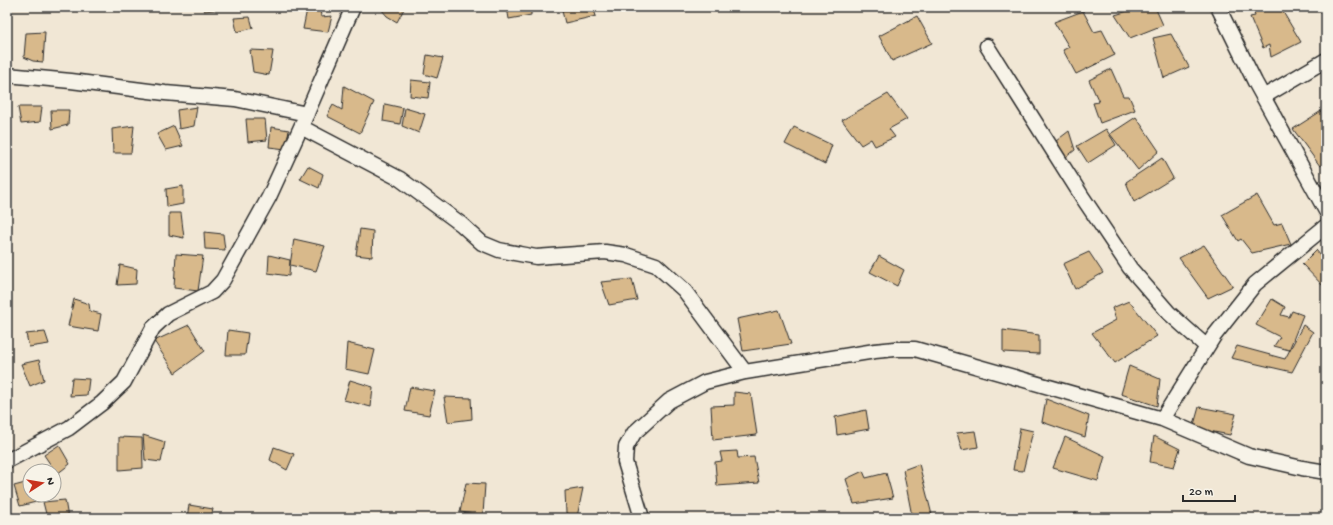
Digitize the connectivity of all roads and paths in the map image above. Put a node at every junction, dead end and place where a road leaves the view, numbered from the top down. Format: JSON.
{"nodes":[{"id":1,"x":353,"y":7,"type":"edge"},
{"id":2,"x":1218,"y":7,"type":"edge"},
{"id":3,"x":987,"y":46,"type":"dead end"},
{"id":4,"x":1326,"y":60,"type":"edge"},
{"id":5,"x":7,"y":75,"type":"edge"},
{"id":6,"x":1263,"y":97,"type":"junction"},
{"id":7,"x":306,"y":114,"type":"junction"},
{"id":8,"x":301,"y":127,"type":"junction"},
{"id":9,"x":1326,"y":211,"type":"edge"},
{"id":10,"x":1326,"y":226,"type":"edge"},
{"id":11,"x":1207,"y":347,"type":"junction"},
{"id":12,"x":745,"y":372,"type":"junction"},
{"id":13,"x":1162,"y":419,"type":"junction"},
{"id":14,"x":7,"y":461,"type":"edge"},
{"id":15,"x":1326,"y":472,"type":"edge"},
{"id":16,"x":642,"y":518,"type":"edge"}],
"edges":[{"from":1,"to":7,"type":"street"},
{"from":2,"to":6,"type":"street"},
{"from":3,"to":11,"type":"street"},
{"from":4,"to":6,"type":"street"},
{"from":5,"to":7,"type":"street"},
{"from":6,"to":9,"type":"street"},
{"from":7,"to":8,"type":"street"},
{"from":8,"to":12,"type":"street"},
{"from":8,"to":14,"type":"street"},
{"from":10,"to":11,"type":"street"},
{"from":11,"to":13,"type":"street"},
{"from":12,"to":13,"type":"street"},
{"from":12,"to":16,"type":"street"},
{"from":13,"to":15,"type":"street"}]}
